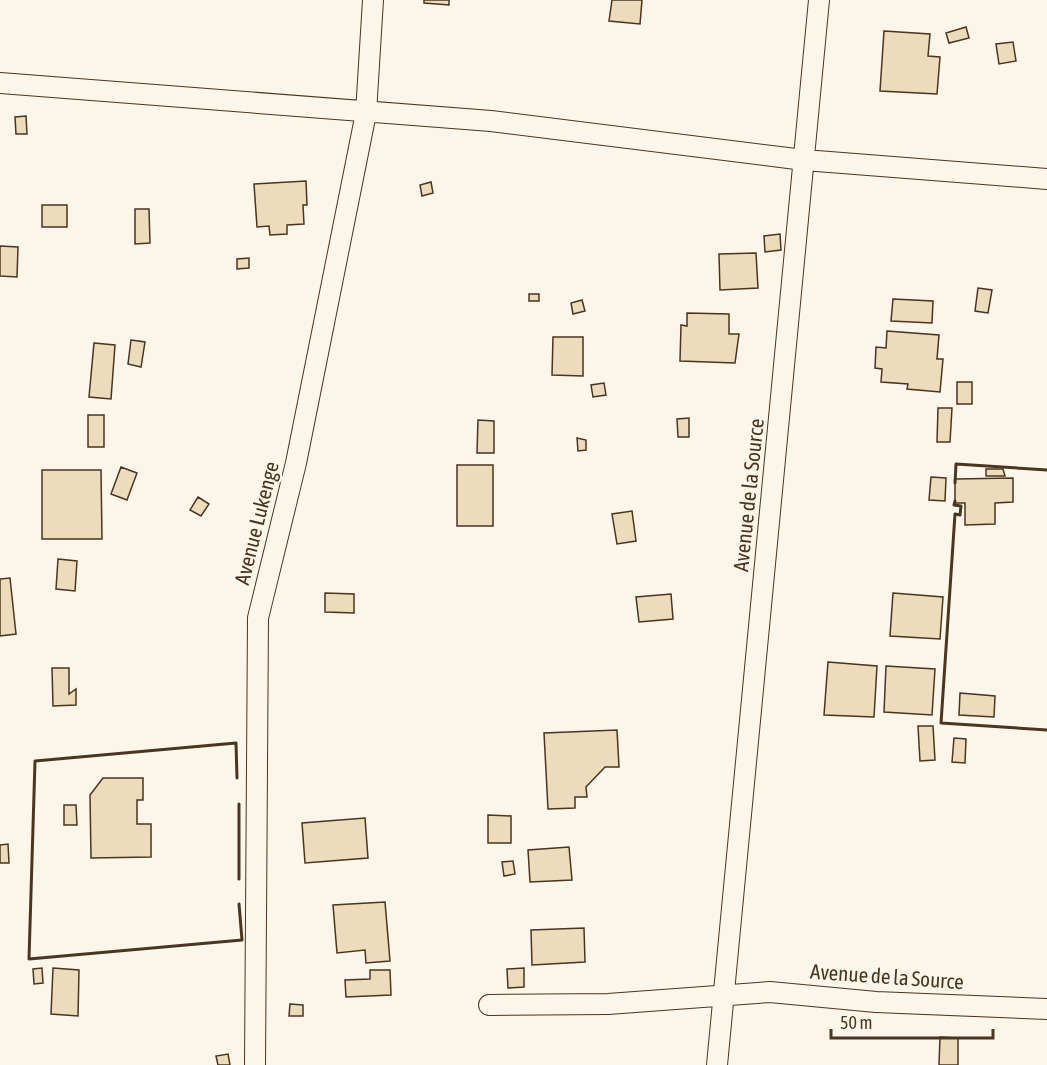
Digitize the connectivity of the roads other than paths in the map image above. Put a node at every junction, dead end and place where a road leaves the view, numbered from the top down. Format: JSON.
{"nodes":[{"id":1,"x":373,"y":0,"type":"edge"},
{"id":2,"x":819,"y":0,"type":"edge"},
{"id":3,"x":0,"y":83,"type":"edge"},
{"id":4,"x":366,"y":113,"type":"junction"},
{"id":5,"x":804,"y":160,"type":"junction"},
{"id":6,"x":1047,"y":179,"type":"edge"},
{"id":7,"x":724,"y":995,"type":"junction"},
{"id":8,"x":489,"y":1005,"type":"dead end"},
{"id":9,"x":1047,"y":1009,"type":"edge"},
{"id":10,"x":255,"y":1065,"type":"edge"},
{"id":11,"x":717,"y":1065,"type":"edge"}],
"edges":[{"from":1,"to":4,"type":"street","name":"Avenue Lukenge"},
{"from":2,"to":5,"type":"street","name":"Avenue de la Source"},
{"from":3,"to":4,"type":"street"},
{"from":4,"to":5,"type":"street"},
{"from":4,"to":10,"type":"street","name":"Avenue Lukenge"},
{"from":5,"to":6,"type":"street"},
{"from":5,"to":7,"type":"street","name":"Avenue de la Source"},
{"from":7,"to":8,"type":"street","name":"Avenue de la Source"},
{"from":7,"to":9,"type":"street","name":"Avenue de la Source"},
{"from":7,"to":11,"type":"street","name":"Avenue de la Source"}]}
